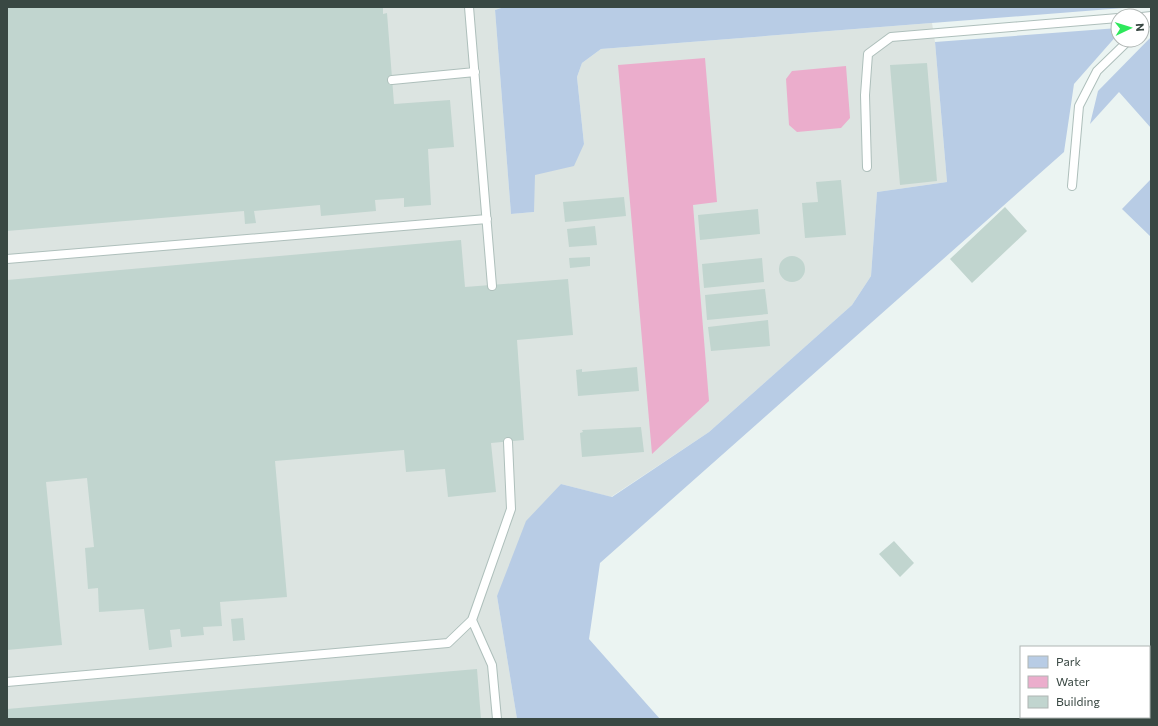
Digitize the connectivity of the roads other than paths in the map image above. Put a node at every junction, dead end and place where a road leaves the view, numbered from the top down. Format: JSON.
{"nodes":[{"id":1,"x":469,"y":7,"type":"edge"},
{"id":2,"x":1110,"y":19,"type":"edge"},
{"id":3,"x":1121,"y":48,"type":"edge"},
{"id":4,"x":475,"y":72,"type":"junction"},
{"id":5,"x":392,"y":80,"type":"dead end"},
{"id":6,"x":867,"y":167,"type":"dead end"},
{"id":7,"x":1072,"y":186,"type":"dead end"},
{"id":8,"x":487,"y":219,"type":"junction"},
{"id":9,"x":7,"y":259,"type":"edge"},
{"id":10,"x":492,"y":286,"type":"dead end"},
{"id":11,"x":508,"y":442,"type":"dead end"},
{"id":12,"x":472,"y":620,"type":"junction"},
{"id":13,"x":7,"y":682,"type":"edge"},
{"id":14,"x":497,"y":719,"type":"edge"}],
"edges":[{"from":1,"to":4,"type":"lane"},
{"from":2,"to":6,"type":"lane"},
{"from":3,"to":7,"type":"lane"},
{"from":4,"to":5,"type":"lane"},
{"from":4,"to":8,"type":"lane"},
{"from":8,"to":9,"type":"lane"},
{"from":8,"to":10,"type":"lane"},
{"from":11,"to":12,"type":"lane"},
{"from":12,"to":13,"type":"lane"},
{"from":12,"to":14,"type":"lane"}]}
